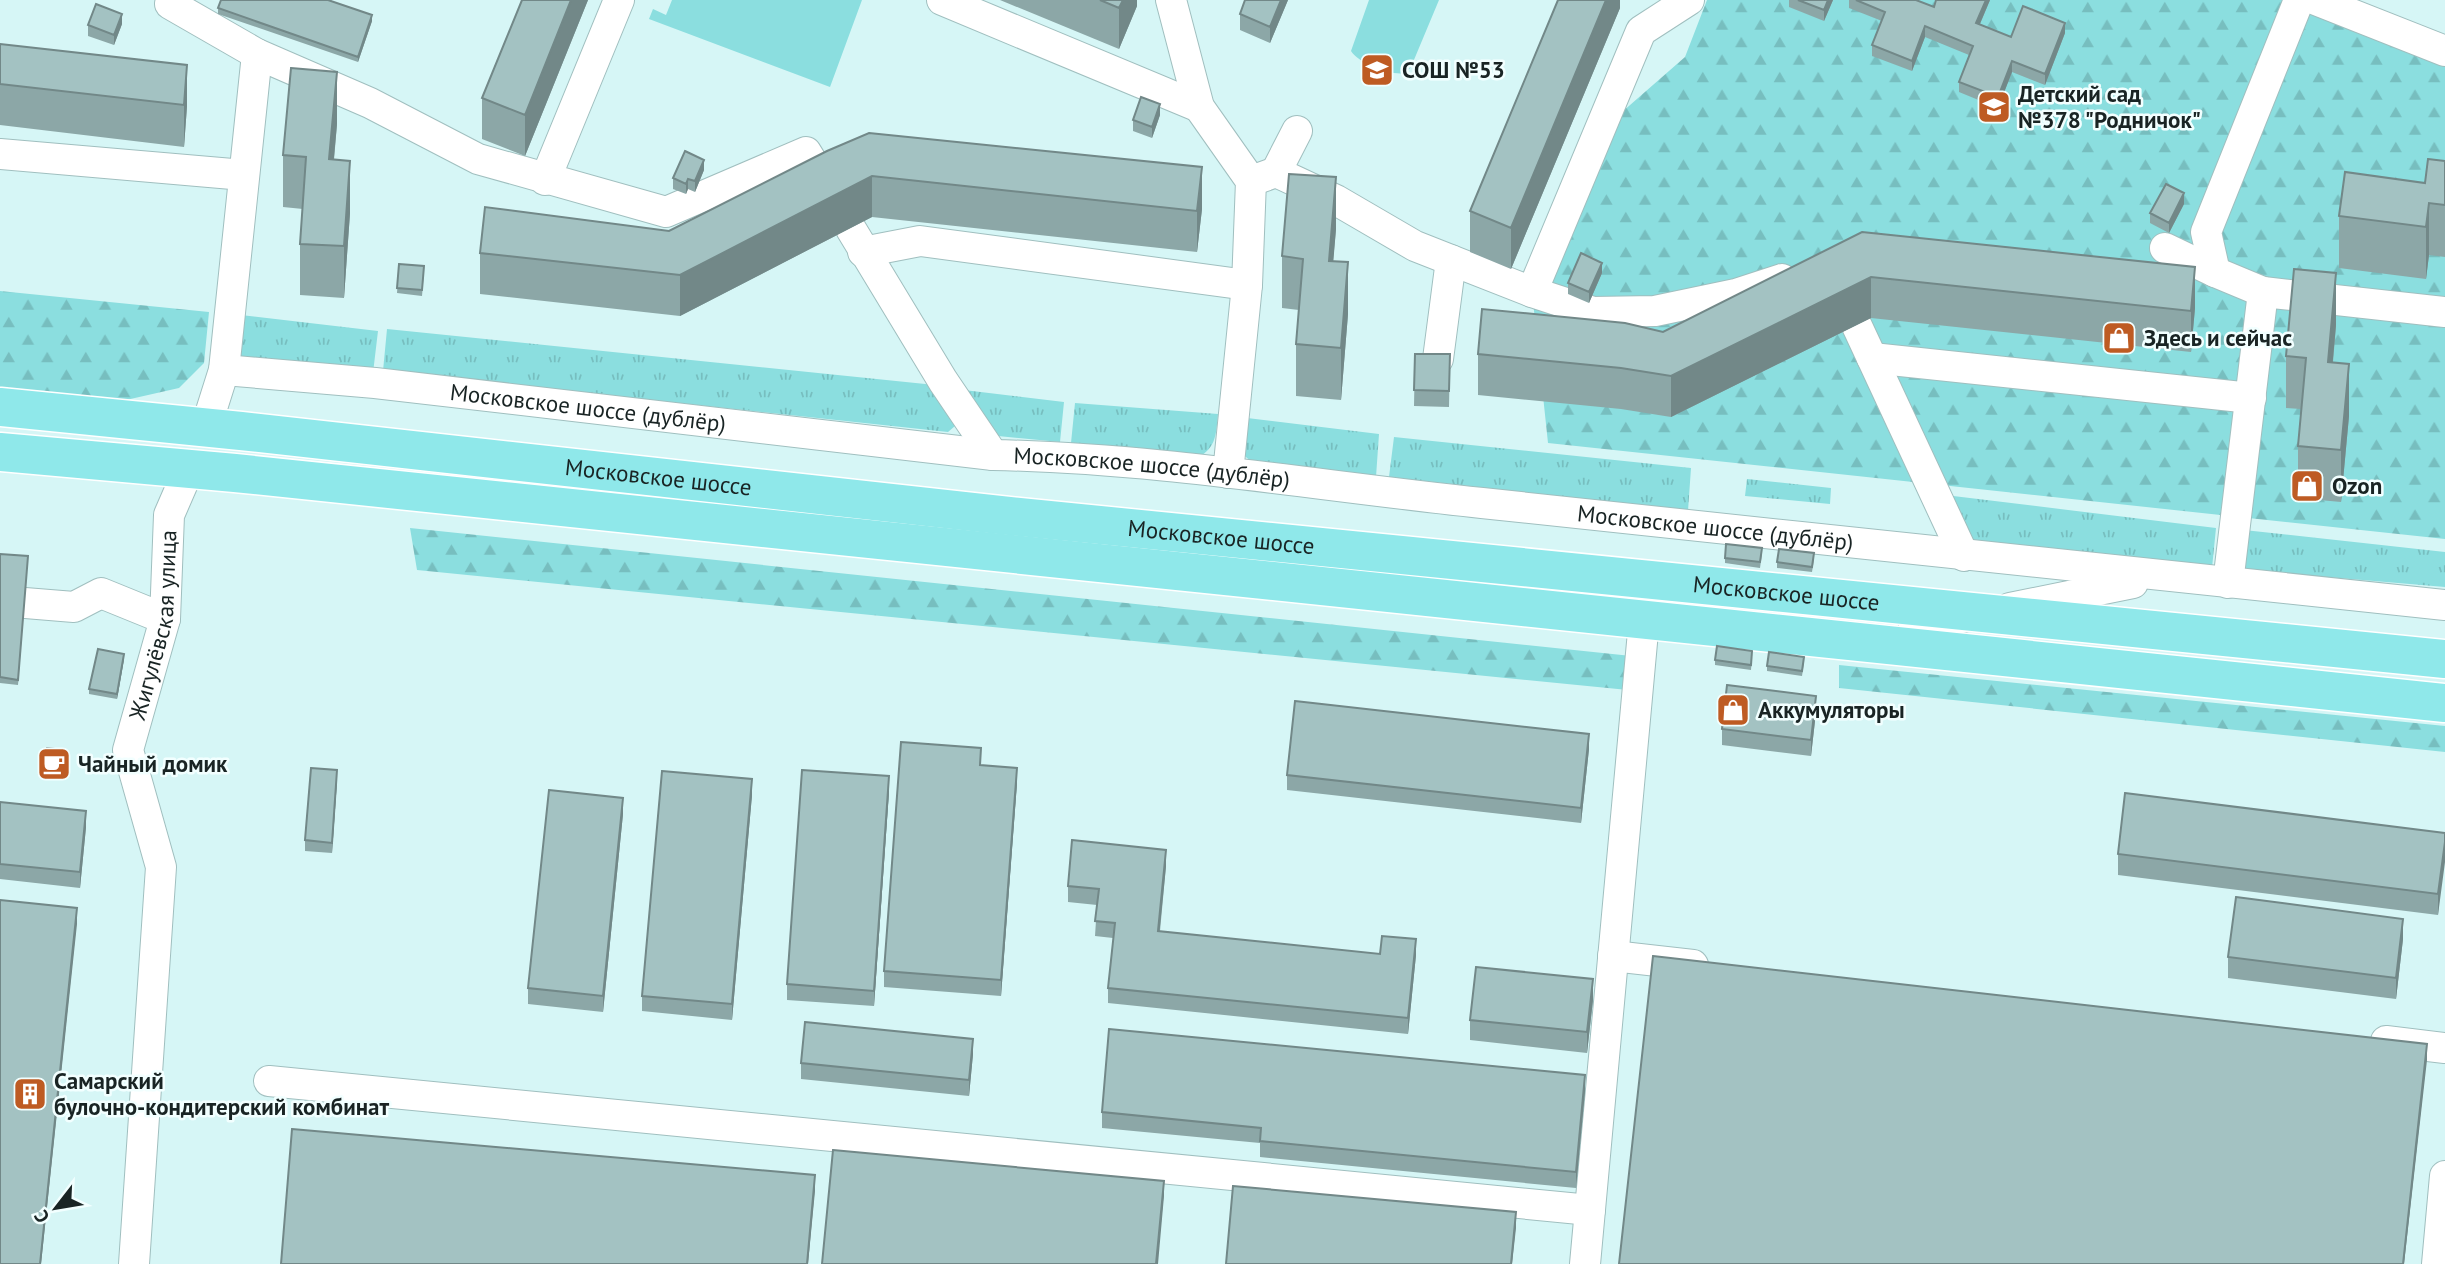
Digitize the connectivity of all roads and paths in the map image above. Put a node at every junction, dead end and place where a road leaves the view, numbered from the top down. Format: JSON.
{"nodes":[{"id":1,"x":619,"y":0,"type":"edge"},
{"id":2,"x":942,"y":0,"type":"edge"},
{"id":3,"x":1171,"y":0,"type":"edge"},
{"id":4,"x":1689,"y":0,"type":"edge"},
{"id":5,"x":2299,"y":0,"type":"edge"},
{"id":6,"x":2316,"y":0,"type":"edge"},
{"id":7,"x":169,"y":1,"type":"edge"},
{"id":8,"x":2445,"y":51,"type":"edge"},
{"id":9,"x":257,"y":54,"type":"junction"},
{"id":10,"x":1199,"y":107,"type":"junction"},
{"id":11,"x":1297,"y":131,"type":"dead end"},
{"id":12,"x":0,"y":154,"type":"edge"},
{"id":13,"x":244,"y":175,"type":"junction"},
{"id":14,"x":1263,"y":177,"type":"junction"},
{"id":15,"x":545,"y":180,"type":"junction"},
{"id":16,"x":830,"y":191,"type":"edge"},
{"id":17,"x":2165,"y":248,"type":"dead end"},
{"id":18,"x":1451,"y":260,"type":"junction"},
{"id":19,"x":1814,"y":269,"type":"edge"},
{"id":20,"x":2215,"y":272,"type":"junction"},
{"id":21,"x":1247,"y":285,"type":"junction"},
{"id":22,"x":1532,"y":292,"type":"junction"},
{"id":23,"x":2263,"y":292,"type":"junction"},
{"id":24,"x":2445,"y":312,"type":"edge"},
{"id":25,"x":1857,"y":326,"type":"edge"},
{"id":26,"x":1872,"y":358,"type":"junction"},
{"id":27,"x":1438,"y":359,"type":"edge"},
{"id":28,"x":225,"y":370,"type":"junction"},
{"id":29,"x":2251,"y":398,"type":"junction"},
{"id":30,"x":0,"y":407,"type":"edge"},
{"id":31,"x":0,"y":433,"type":"edge"},
{"id":32,"x":198,"y":448,"type":"junction"},
{"id":33,"x":0,"y":453,"type":"edge"},
{"id":34,"x":993,"y":455,"type":"junction"},
{"id":35,"x":1228,"y":473,"type":"junction"},
{"id":36,"x":1964,"y":556,"type":"junction"},
{"id":37,"x":2161,"y":578,"type":"junction"},
{"id":38,"x":2228,"y":583,"type":"junction"},
{"id":39,"x":0,"y":601,"type":"edge"},
{"id":40,"x":2445,"y":605,"type":"edge"},
{"id":41,"x":1645,"y":610,"type":"junction"},
{"id":42,"x":1987,"y":613,"type":"junction"},
{"id":43,"x":165,"y":619,"type":"junction"},
{"id":44,"x":1914,"y":627,"type":"junction"},
{"id":45,"x":2445,"y":659,"type":"edge"},
{"id":46,"x":2445,"y":681,"type":"edge"},
{"id":47,"x":2445,"y":703,"type":"edge"},
{"id":48,"x":1613,"y":956,"type":"junction"},
{"id":49,"x":1724,"y":969,"type":"edge"},
{"id":50,"x":2362,"y":1039,"type":"edge"},
{"id":51,"x":2445,"y":1048,"type":"edge"},
{"id":52,"x":269,"y":1081,"type":"dead end"},
{"id":53,"x":2445,"y":1176,"type":"edge"},
{"id":54,"x":1590,"y":1210,"type":"junction"},
{"id":55,"x":134,"y":1264,"type":"edge"},
{"id":56,"x":1585,"y":1264,"type":"edge"},
{"id":57,"x":2437,"y":1264,"type":"edge"}],
"edges":[{"from":1,"to":15,"type":"street"},
{"from":2,"to":10,"type":"street"},
{"from":3,"to":10,"type":"street"},
{"from":4,"to":22,"type":"street"},
{"from":5,"to":20,"type":"street"},
{"from":6,"to":8,"type":"street"},
{"from":7,"to":9,"type":"street"},
{"from":9,"to":13,"type":"street"},
{"from":9,"to":15,"type":"street"},
{"from":10,"to":14,"type":"street"},
{"from":11,"to":14,"type":"street"},
{"from":12,"to":13,"type":"street"},
{"from":13,"to":28,"type":"street"},
{"from":14,"to":18,"type":"street"},
{"from":14,"to":21,"type":"street"},
{"from":15,"to":16,"type":"street"},
{"from":17,"to":20,"type":"street"},
{"from":18,"to":22,"type":"street"},
{"from":18,"to":27,"type":"street"},
{"from":19,"to":22,"type":"street"},
{"from":20,"to":23,"type":"street"},
{"from":21,"to":34,"type":"street"},
{"from":21,"to":35,"type":"street"},
{"from":23,"to":24,"type":"street"},
{"from":23,"to":29,"type":"street"},
{"from":25,"to":26,"type":"street"},
{"from":26,"to":29,"type":"street"},
{"from":26,"to":36,"type":"street"},
{"from":28,"to":32,"type":"street"},
{"from":28,"to":34,"type":"street","name":"Московское шоссе (дублёр)"},
{"from":29,"to":38,"type":"street"},
{"from":30,"to":32,"type":"main road","name":"Московское шоссе"},
{"from":31,"to":32,"type":"main road","name":"Московское шоссе"},
{"from":32,"to":33,"type":"main road","name":"Московское шоссе"},
{"from":32,"to":41,"type":"main road","name":"Московское шоссе"},
{"from":32,"to":42,"type":"main road","name":"Московское шоссе"},
{"from":32,"to":43,"type":"street","name":"Жигулёвская улица"},
{"from":34,"to":35,"type":"street","name":"Московское шоссе (дублёр)"},
{"from":35,"to":36,"type":"street","name":"Московское шоссе (дублёр)"},
{"from":36,"to":37,"type":"street","name":"Московское шоссе (дублёр)"},
{"from":37,"to":38,"type":"street","name":"Московское шоссе (дублёр)"},
{"from":37,"to":42,"type":"street","name":"Московское шоссе (дублёр)"},
{"from":38,"to":40,"type":"street","name":"Московское шоссе (дублёр)"},
{"from":39,"to":43,"type":"street"},
{"from":41,"to":44,"type":"main road","name":"Московское шоссе"},
{"from":41,"to":47,"type":"main road","name":"Московское шоссе"},
{"from":41,"to":48,"type":"street"},
{"from":42,"to":44,"type":"street","name":"Московское шоссе (дублёр)"},
{"from":42,"to":45,"type":"main road","name":"Московское шоссе"},
{"from":43,"to":55,"type":"street","name":"Жигулёвская улица"},
{"from":44,"to":46,"type":"main road","name":"Московское шоссе"},
{"from":48,"to":49,"type":"street"},
{"from":48,"to":54,"type":"street"},
{"from":50,"to":51,"type":"street"},
{"from":52,"to":54,"type":"street"},
{"from":53,"to":57,"type":"street"},
{"from":54,"to":56,"type":"street"}]}
